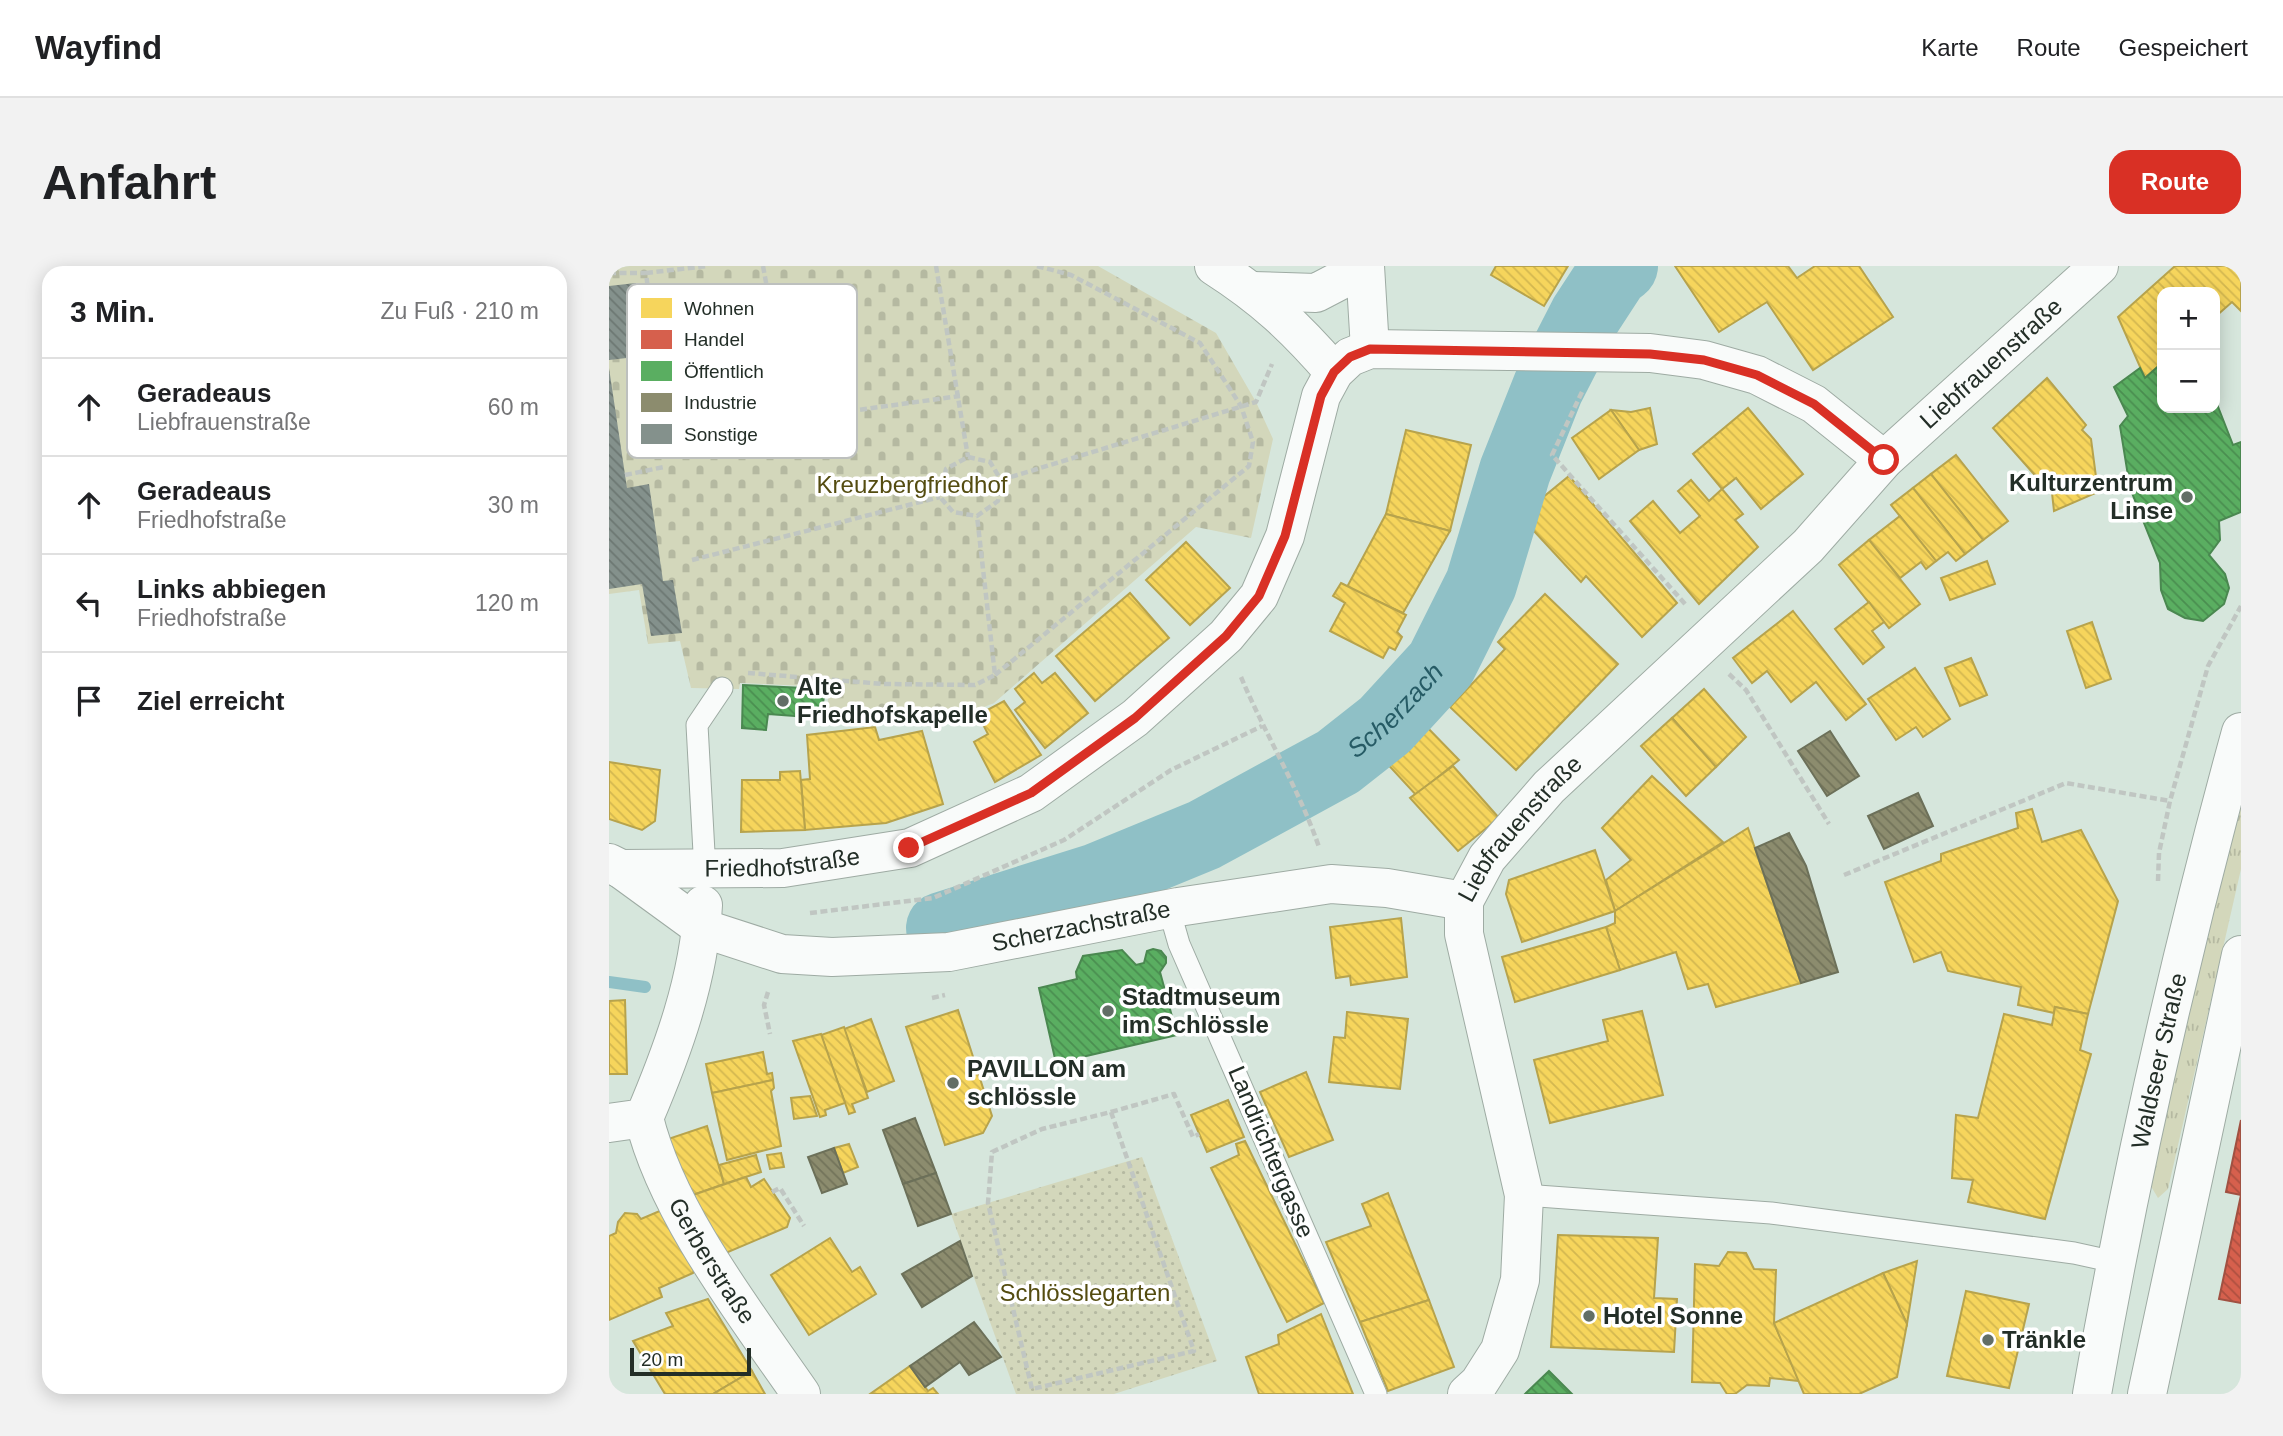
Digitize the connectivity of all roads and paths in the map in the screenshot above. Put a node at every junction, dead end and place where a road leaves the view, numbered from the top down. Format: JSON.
{"nodes":[{"id":1,"x":707,"y":266,"type":"edge"},
{"id":2,"x":763,"y":266,"type":"edge"},
{"id":3,"x":936,"y":266,"type":"edge"},
{"id":4,"x":1037,"y":266,"type":"edge"},
{"id":5,"x":1068,"y":266,"type":"edge"},
{"id":6,"x":1214,"y":266,"type":"edge"},
{"id":7,"x":2099,"y":266,"type":"edge"},
{"id":8,"x":1364,"y":267,"type":"edge"},
{"id":9,"x":609,"y":273,"type":"edge"},
{"id":10,"x":646,"y":274,"type":"junction"},
{"id":11,"x":1070,"y":275,"type":"junction"},
{"id":12,"x":647,"y":284,"type":"edge"},
{"id":13,"x":766,"y":284,"type":"edge"},
{"id":14,"x":1252,"y":291,"type":"junction"},
{"id":15,"x":1290,"y":322,"type":"junction"},
{"id":16,"x":1370,"y":349,"type":"junction"},
{"id":17,"x":1597,"y":352,"type":"junction"},
{"id":18,"x":1334,"y":372,"type":"junction"},
{"id":19,"x":960,"y":396,"type":"junction"},
{"id":20,"x":1241,"y":407,"type":"junction"},
{"id":21,"x":857,"y":409,"type":"edge"},
{"id":22,"x":968,"y":457,"type":"junction"},
{"id":23,"x":1884,"y":460,"type":"junction"},
{"id":24,"x":664,"y":467,"type":"dead end"},
{"id":25,"x":625,"y":475,"type":"dead end"},
{"id":26,"x":1001,"y":480,"type":"junction"},
{"id":27,"x":940,"y":497,"type":"junction"},
{"id":28,"x":977,"y":516,"type":"junction"},
{"id":29,"x":692,"y":560,"type":"dead end"},
{"id":30,"x":1226,"y":636,"type":"junction"},
{"id":31,"x":1706,"y":641,"type":"junction"},
{"id":32,"x":739,"y":672,"type":"dead end"},
{"id":33,"x":995,"y":675,"type":"junction"},
{"id":34,"x":722,"y":688,"type":"dead end"},
{"id":35,"x":2241,"y":732,"type":"edge"},
{"id":36,"x":2170,"y":802,"type":"dead end"},
{"id":37,"x":1308,"y":815,"type":"dead end"},
{"id":38,"x":1829,"y":824,"type":"dead end"},
{"id":39,"x":615,"y":866,"type":"edge"},
{"id":40,"x":705,"y":871,"type":"junction"},
{"id":41,"x":1844,"y":875,"type":"dead end"},
{"id":42,"x":1451,"y":899,"type":"junction"},
{"id":43,"x":1169,"y":909,"type":"junction"},
{"id":44,"x":702,"y":928,"type":"junction"},
{"id":45,"x":2241,"y":955,"type":"edge"},
{"id":46,"x":764,"y":1005,"type":"dead end"},
{"id":47,"x":771,"y":1034,"type":"dead end"},
{"id":48,"x":1111,"y":1112,"type":"junction"},
{"id":49,"x":626,"y":1121,"type":"edge"},
{"id":50,"x":1199,"y":1134,"type":"dead end"},
{"id":51,"x":772,"y":1192,"type":"dead end"},
{"id":52,"x":1524,"y":1195,"type":"junction"},
{"id":53,"x":804,"y":1227,"type":"dead end"},
{"id":54,"x":2115,"y":1262,"type":"junction"},
{"id":55,"x":801,"y":1394,"type":"edge"},
{"id":56,"x":1376,"y":1394,"type":"edge"},
{"id":57,"x":1467,"y":1394,"type":"edge"},
{"id":58,"x":2092,"y":1394,"type":"edge"},
{"id":59,"x":2147,"y":1394,"type":"edge"}],
"edges":[{"from":1,"to":10,"type":"path"},
{"from":2,"to":13,"type":"path"},
{"from":3,"to":19,"type":"path"},
{"from":4,"to":11,"type":"path"},
{"from":5,"to":11,"type":"path"},
{"from":6,"to":14,"type":"street"},
{"from":7,"to":23,"type":"street","name":"Liebfrauenstraße"},
{"from":8,"to":14,"type":"street"},
{"from":8,"to":16,"type":"street"},
{"from":9,"to":10,"type":"path"},
{"from":10,"to":12,"type":"path"},
{"from":11,"to":20,"type":"path"},
{"from":14,"to":15,"type":"street"},
{"from":15,"to":18,"type":"street"},
{"from":15,"to":20,"type":"path"},
{"from":16,"to":17,"type":"street"},
{"from":16,"to":18,"type":"street","name":"Friedhofstraße"},
{"from":17,"to":23,"type":"street"},
{"from":17,"to":31,"type":"path"},
{"from":18,"to":30,"type":"street","name":"Friedhofstraße"},
{"from":19,"to":21,"type":"path"},
{"from":19,"to":22,"type":"path"},
{"from":20,"to":26,"type":"path"},
{"from":20,"to":33,"type":"path"},
{"from":22,"to":26,"type":"path"},
{"from":22,"to":27,"type":"path"},
{"from":23,"to":31,"type":"street","name":"Liebfrauenstraße"},
{"from":24,"to":25,"type":"path"},
{"from":26,"to":28,"type":"path"},
{"from":27,"to":28,"type":"path"},
{"from":27,"to":29,"type":"path"},
{"from":28,"to":33,"type":"path"},
{"from":30,"to":37,"type":"path"},
{"from":30,"to":40,"type":"street","name":"Friedhofstraße"},
{"from":31,"to":38,"type":"path"},
{"from":31,"to":42,"type":"street","name":"Liebfrauenstraße"},
{"from":32,"to":33,"type":"path"},
{"from":34,"to":40,"type":"lane"},
{"from":35,"to":54,"type":"street","name":"Waldseer Straße"},
{"from":36,"to":41,"type":"path"},
{"from":39,"to":40,"type":"street","name":"Friedhofstraße"},
{"from":39,"to":44,"type":"street","name":"Scherzachstraße"},
{"from":40,"to":44,"type":"street"},
{"from":42,"to":43,"type":"street","name":"Scherzachstraße"},
{"from":42,"to":52,"type":"street","name":"Liebfrauenstraße"},
{"from":43,"to":44,"type":"street","name":"Scherzachstraße"},
{"from":43,"to":56,"type":"lane","name":"Landrichtergasse"},
{"from":44,"to":49,"type":"street"},
{"from":45,"to":59,"type":"street"},
{"from":46,"to":47,"type":"path"},
{"from":48,"to":48,"type":"path"},
{"from":48,"to":50,"type":"path"},
{"from":49,"to":55,"type":"street","name":"Gerberstraße"},
{"from":51,"to":53,"type":"path"},
{"from":52,"to":54,"type":"lane"},
{"from":52,"to":57,"type":"street","name":"Liebfrauenstraße"},
{"from":54,"to":58,"type":"street","name":"Waldseer Straße"}]}
